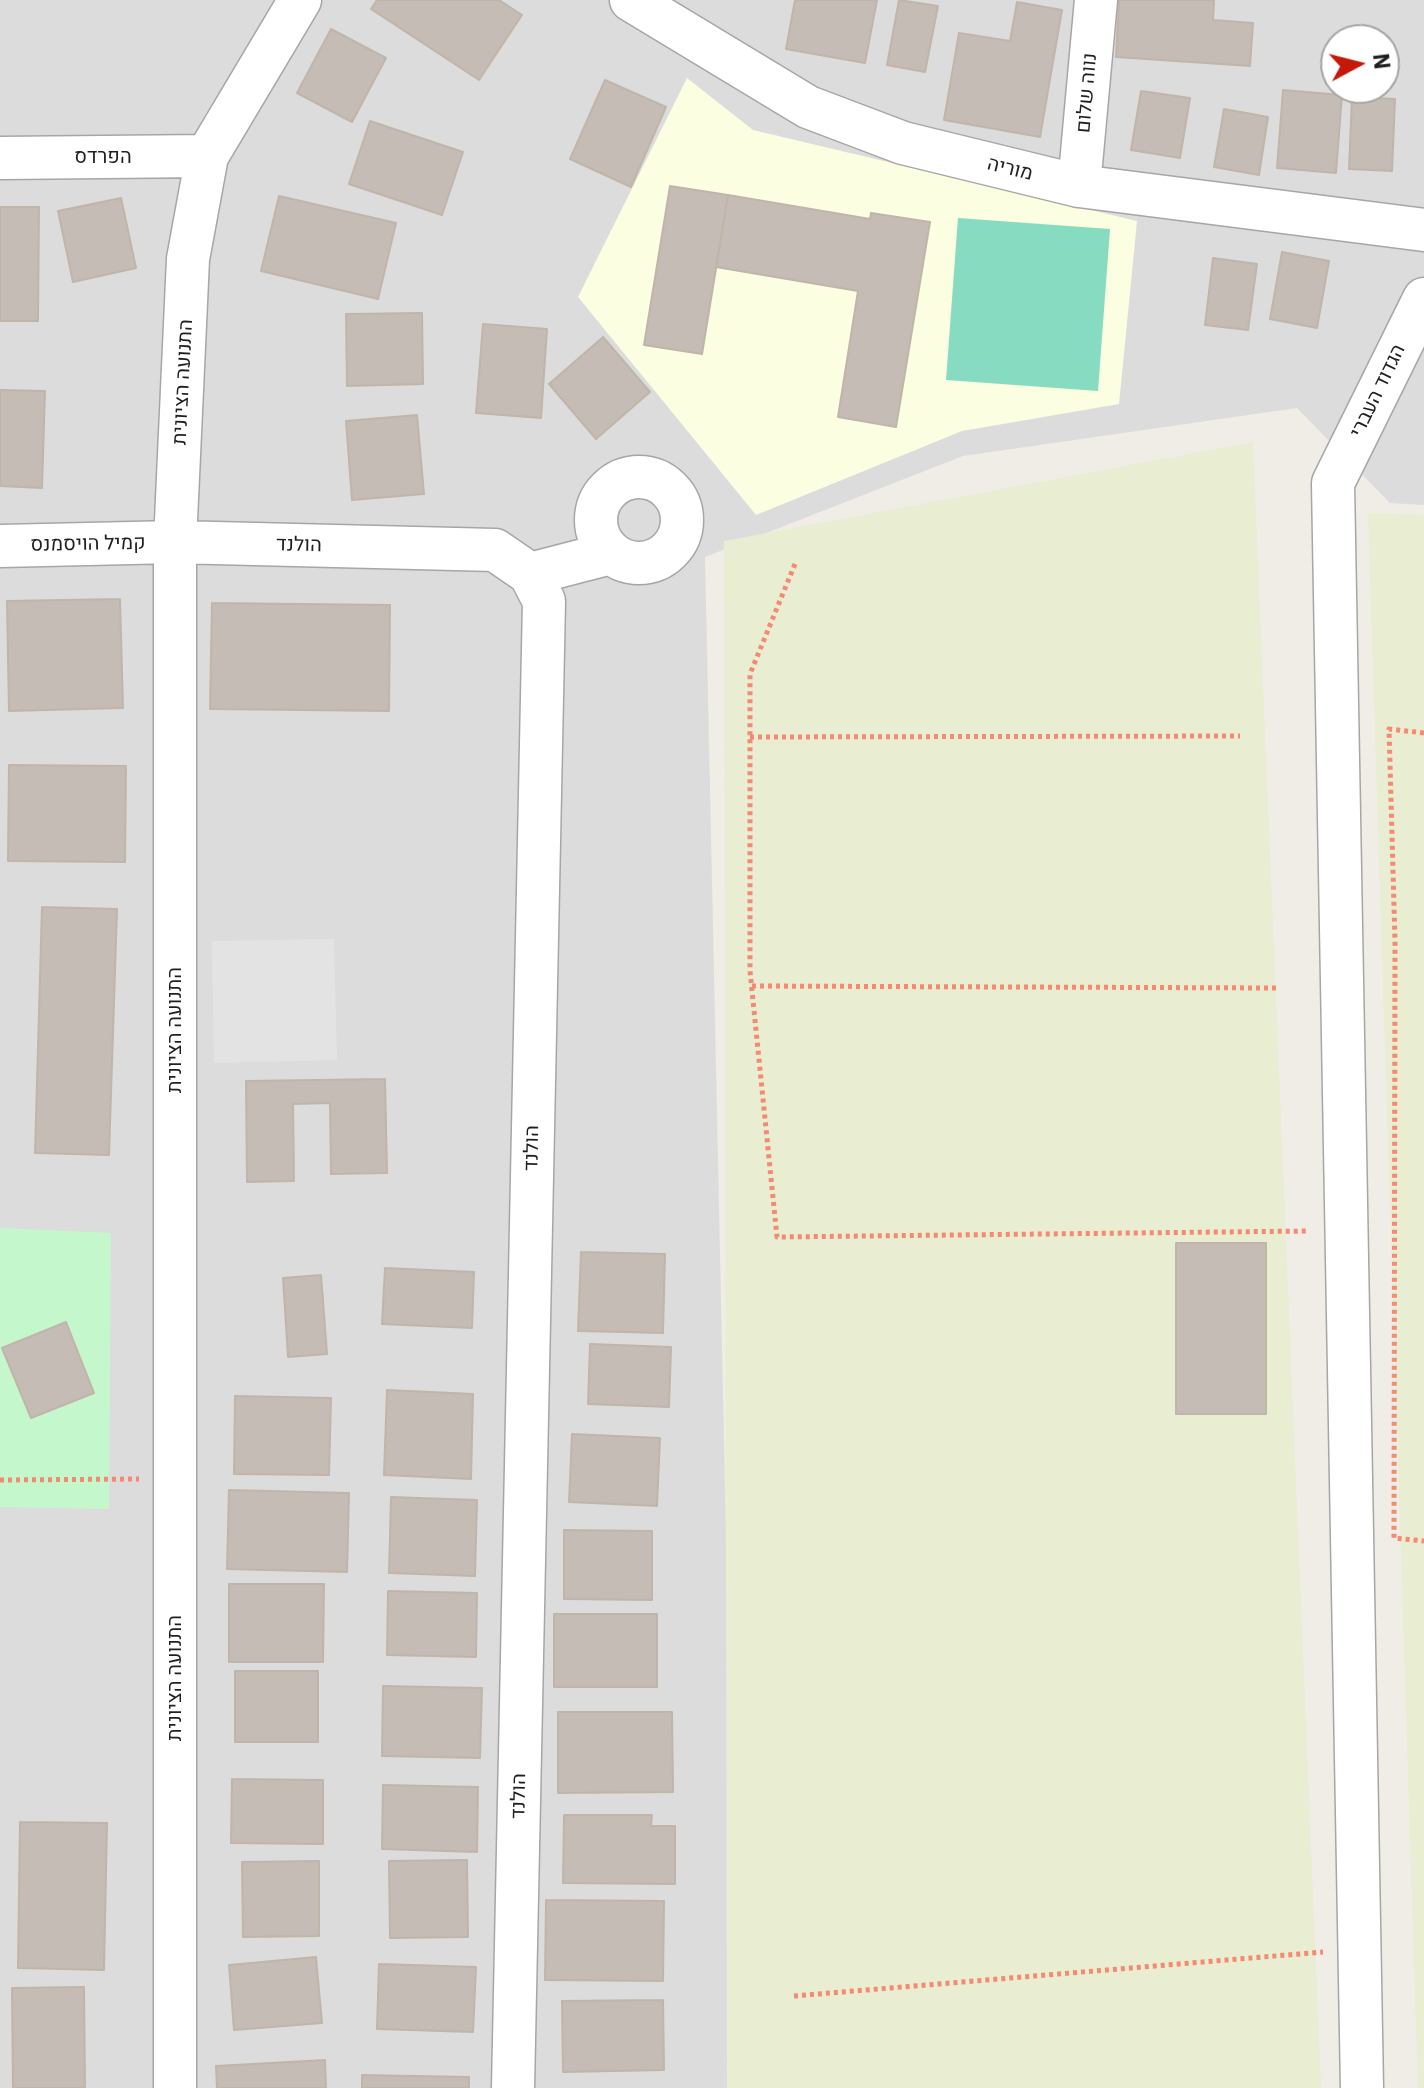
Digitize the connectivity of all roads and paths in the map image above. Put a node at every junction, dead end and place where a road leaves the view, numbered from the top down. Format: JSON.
{"nodes":[{"id":1,"x":300,"y":0,"type":"edge"},
{"id":2,"x":631,"y":0,"type":"edge"},
{"id":3,"x":1096,"y":0,"type":"edge"},
{"id":4,"x":207,"y":156,"type":"junction"},
{"id":5,"x":0,"y":158,"type":"edge"},
{"id":6,"x":1079,"y":186,"type":"junction"},
{"id":7,"x":1424,"y":230,"type":"edge"},
{"id":8,"x":1424,"y":299,"type":"edge"},
{"id":9,"x":175,"y":542,"type":"junction"},
{"id":10,"x":0,"y":546,"type":"edge"},
{"id":11,"x":611,"y":553,"type":"dead end"},
{"id":12,"x":795,"y":564,"type":"dead end"},
{"id":13,"x":537,"y":588,"type":"junction"},
{"id":14,"x":1424,"y":733,"type":"edge"},
{"id":15,"x":1240,"y":736,"type":"dead end"},
{"id":16,"x":750,"y":737,"type":"junction"},
{"id":17,"x":752,"y":986,"type":"junction"},
{"id":18,"x":1276,"y":988,"type":"dead end"},
{"id":19,"x":1346,"y":1230,"type":"junction"},
{"id":20,"x":175,"y":1478,"type":"junction"},
{"id":21,"x":0,"y":1480,"type":"edge"},
{"id":22,"x":1424,"y":1541,"type":"edge"},
{"id":23,"x":1360,"y":1949,"type":"junction"},
{"id":24,"x":794,"y":1996,"type":"dead end"},
{"id":25,"x":175,"y":2088,"type":"edge"},
{"id":26,"x":513,"y":2088,"type":"edge"},
{"id":27,"x":1362,"y":2088,"type":"edge"}],
"edges":[{"from":1,"to":4,"type":"street","name":"התנועה הציונית"},
{"from":2,"to":6,"type":"street","name":"מוריה"},
{"from":3,"to":6,"type":"street","name":"נווה שלום"},
{"from":4,"to":5,"type":"street","name":"הפרדס"},
{"from":4,"to":9,"type":"street","name":"התנועה הציונית"},
{"from":6,"to":7,"type":"street","name":"מוריה"},
{"from":8,"to":19,"type":"street","name":"הגדוד העברי"},
{"from":9,"to":10,"type":"street","name":"קמיל הויסמנס"},
{"from":9,"to":13,"type":"street","name":"הולנד"},
{"from":9,"to":20,"type":"street","name":"התנועה הציונית"},
{"from":11,"to":13,"type":"street"},
{"from":12,"to":16,"type":"path"},
{"from":13,"to":26,"type":"street","name":"הולנד"},
{"from":14,"to":22,"type":"path"},
{"from":15,"to":16,"type":"path"},
{"from":16,"to":17,"type":"path"},
{"from":17,"to":18,"type":"path"},
{"from":17,"to":19,"type":"path"},
{"from":19,"to":23,"type":"street"},
{"from":20,"to":21,"type":"path"},
{"from":20,"to":25,"type":"street","name":"התנועה הציונית"},
{"from":23,"to":24,"type":"path"},
{"from":23,"to":27,"type":"street"}]}
